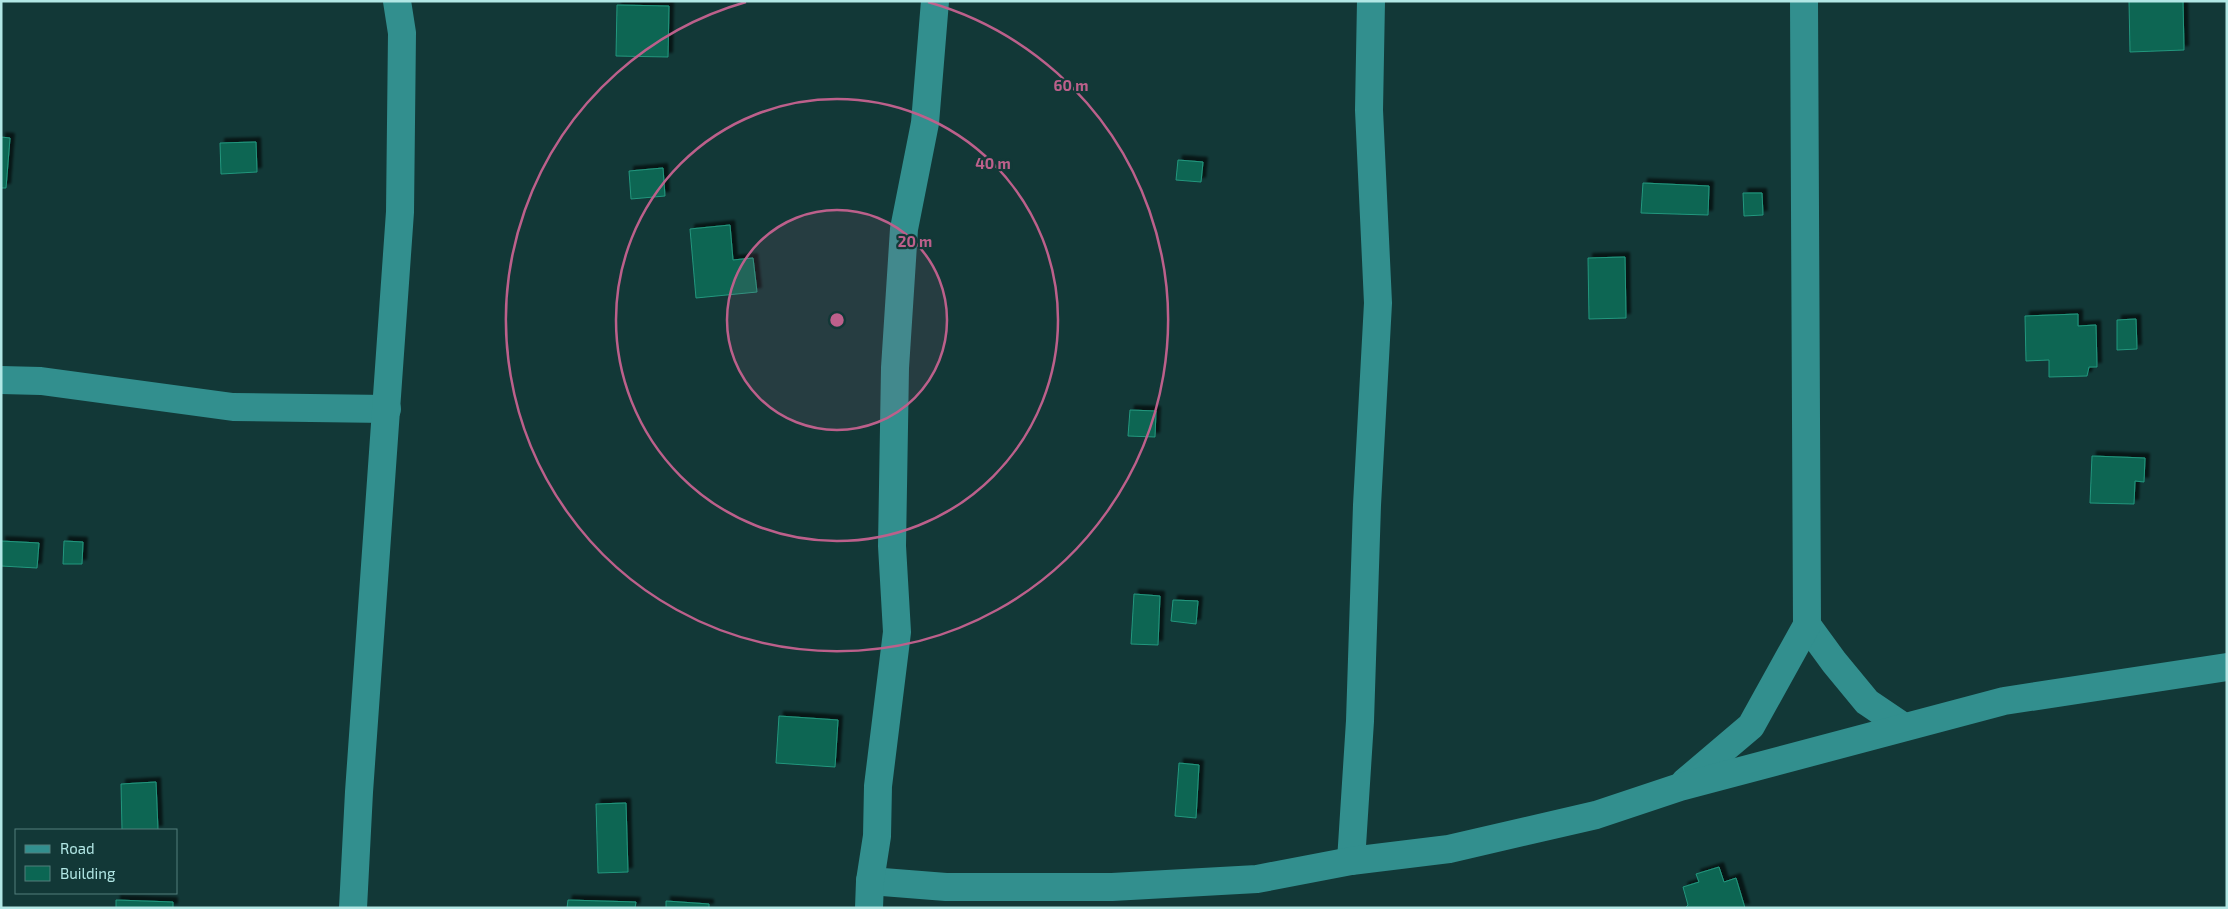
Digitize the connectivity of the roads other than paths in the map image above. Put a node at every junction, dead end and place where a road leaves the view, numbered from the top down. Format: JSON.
{"nodes":[{"id":1,"x":397,"y":1,"type":"edge"},
{"id":2,"x":935,"y":1,"type":"edge"},
{"id":3,"x":1371,"y":1,"type":"edge"},
{"id":4,"x":1804,"y":1,"type":"edge"},
{"id":5,"x":1,"y":380,"type":"edge"},
{"id":6,"x":387,"y":409,"type":"junction"},
{"id":7,"x":1808,"y":625,"type":"junction"},
{"id":8,"x":2227,"y":667,"type":"edge"},
{"id":9,"x":1904,"y":727,"type":"junction"},
{"id":10,"x":1680,"y":786,"type":"junction"},
{"id":11,"x":1351,"y":860,"type":"junction"},
{"id":12,"x":870,"y":881,"type":"junction"},
{"id":13,"x":353,"y":908,"type":"edge"},
{"id":14,"x":869,"y":908,"type":"edge"}],
"edges":[{"from":1,"to":6,"type":"street"},
{"from":2,"to":12,"type":"street"},
{"from":3,"to":11,"type":"street"},
{"from":4,"to":7,"type":"street"},
{"from":5,"to":6,"type":"street"},
{"from":6,"to":13,"type":"street"},
{"from":7,"to":9,"type":"street"},
{"from":7,"to":10,"type":"street"},
{"from":8,"to":9,"type":"street"},
{"from":9,"to":10,"type":"street"},
{"from":10,"to":11,"type":"street"},
{"from":11,"to":12,"type":"street"},
{"from":12,"to":14,"type":"street"}]}
